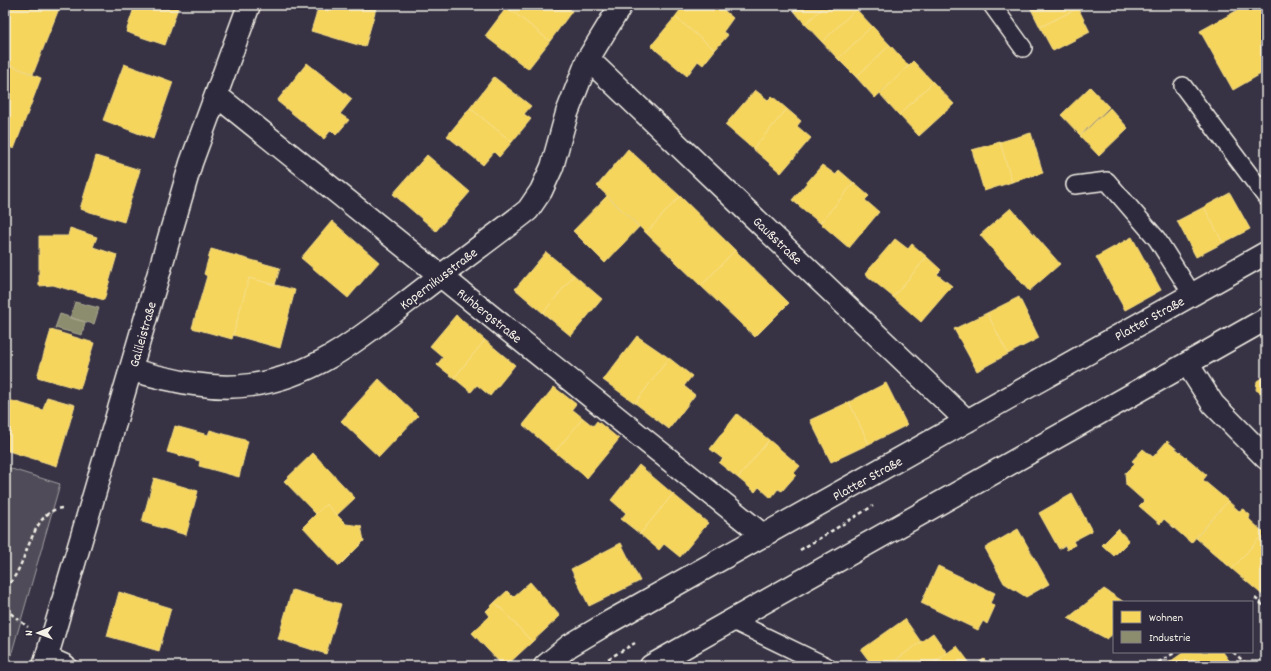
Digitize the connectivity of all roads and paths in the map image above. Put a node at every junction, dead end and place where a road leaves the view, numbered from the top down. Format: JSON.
{"nodes":[{"id":1,"x":249,"y":5,"type":"edge"},
{"id":2,"x":620,"y":5,"type":"edge"},
{"id":3,"x":992,"y":5,"type":"edge"},
{"id":4,"x":1023,"y":48,"type":"dead end"},
{"id":5,"x":588,"y":60,"type":"junction"},
{"id":6,"x":1184,"y":86,"type":"dead end"},
{"id":7,"x":216,"y":95,"type":"junction"},
{"id":8,"x":1075,"y":185,"type":"dead end"},
{"id":9,"x":1266,"y":197,"type":"edge"},
{"id":10,"x":1266,"y":253,"type":"edge"},
{"id":11,"x":441,"y":276,"type":"junction"},
{"id":12,"x":1192,"y":294,"type":"junction"},
{"id":13,"x":1266,"y":319,"type":"edge"},
{"id":14,"x":1188,"y":365,"type":"junction"},
{"id":15,"x":131,"y":370,"type":"junction"},
{"id":16,"x":967,"y":421,"type":"junction"},
{"id":17,"x":1266,"y":458,"type":"edge"},
{"id":18,"x":92,"y":505,"type":"junction"},
{"id":19,"x":764,"y":536,"type":"junction"},
{"id":20,"x":5,"y":588,"type":"edge"},
{"id":21,"x":1254,"y":598,"type":"dead end"},
{"id":22,"x":1266,"y":608,"type":"edge"},
{"id":23,"x":731,"y":620,"type":"junction"},
{"id":24,"x":1174,"y":653,"type":"edge"},
{"id":25,"x":1234,"y":653,"type":"edge"},
{"id":26,"x":52,"y":663,"type":"edge"},
{"id":27,"x":545,"y":666,"type":"edge"},
{"id":28,"x":651,"y":666,"type":"edge"},
{"id":29,"x":826,"y":666,"type":"edge"},
{"id":30,"x":1152,"y":666,"type":"edge"},
{"id":31,"x":1249,"y":666,"type":"edge"}],
"edges":[{"from":1,"to":7,"type":"street","name":"Galileistraße"},
{"from":2,"to":5,"type":"street","name":"Kopernikusstraße"},
{"from":3,"to":4,"type":"lane"},
{"from":5,"to":11,"type":"street","name":"Kopernikusstraße"},
{"from":5,"to":16,"type":"street","name":"Gaußstraße"},
{"from":6,"to":9,"type":"lane"},
{"from":7,"to":11,"type":"street","name":"Ruhbergstraße"},
{"from":7,"to":15,"type":"street","name":"Galileistraße"},
{"from":8,"to":12,"type":"lane","name":"Platter Straße"},
{"from":10,"to":12,"type":"street","name":"Platter Straße"},
{"from":11,"to":15,"type":"street","name":"Kopernikusstraße"},
{"from":11,"to":19,"type":"street","name":"Ruhbergstraße"},
{"from":12,"to":16,"type":"street","name":"Platter Straße"},
{"from":13,"to":14,"type":"street"},
{"from":14,"to":17,"type":"street"},
{"from":14,"to":23,"type":"street"},
{"from":15,"to":18,"type":"street","name":"Galileistraße"},
{"from":16,"to":19,"type":"street","name":"Platter Straße"},
{"from":18,"to":20,"type":"path"},
{"from":18,"to":26,"type":"street","name":"Galileistraße"},
{"from":19,"to":27,"type":"street","name":"Platter Straße"},
{"from":21,"to":22,"type":"path"},
{"from":23,"to":28,"type":"street"},
{"from":23,"to":29,"type":"lane"},
{"from":24,"to":30,"type":"path"},
{"from":25,"to":31,"type":"path"}]}
